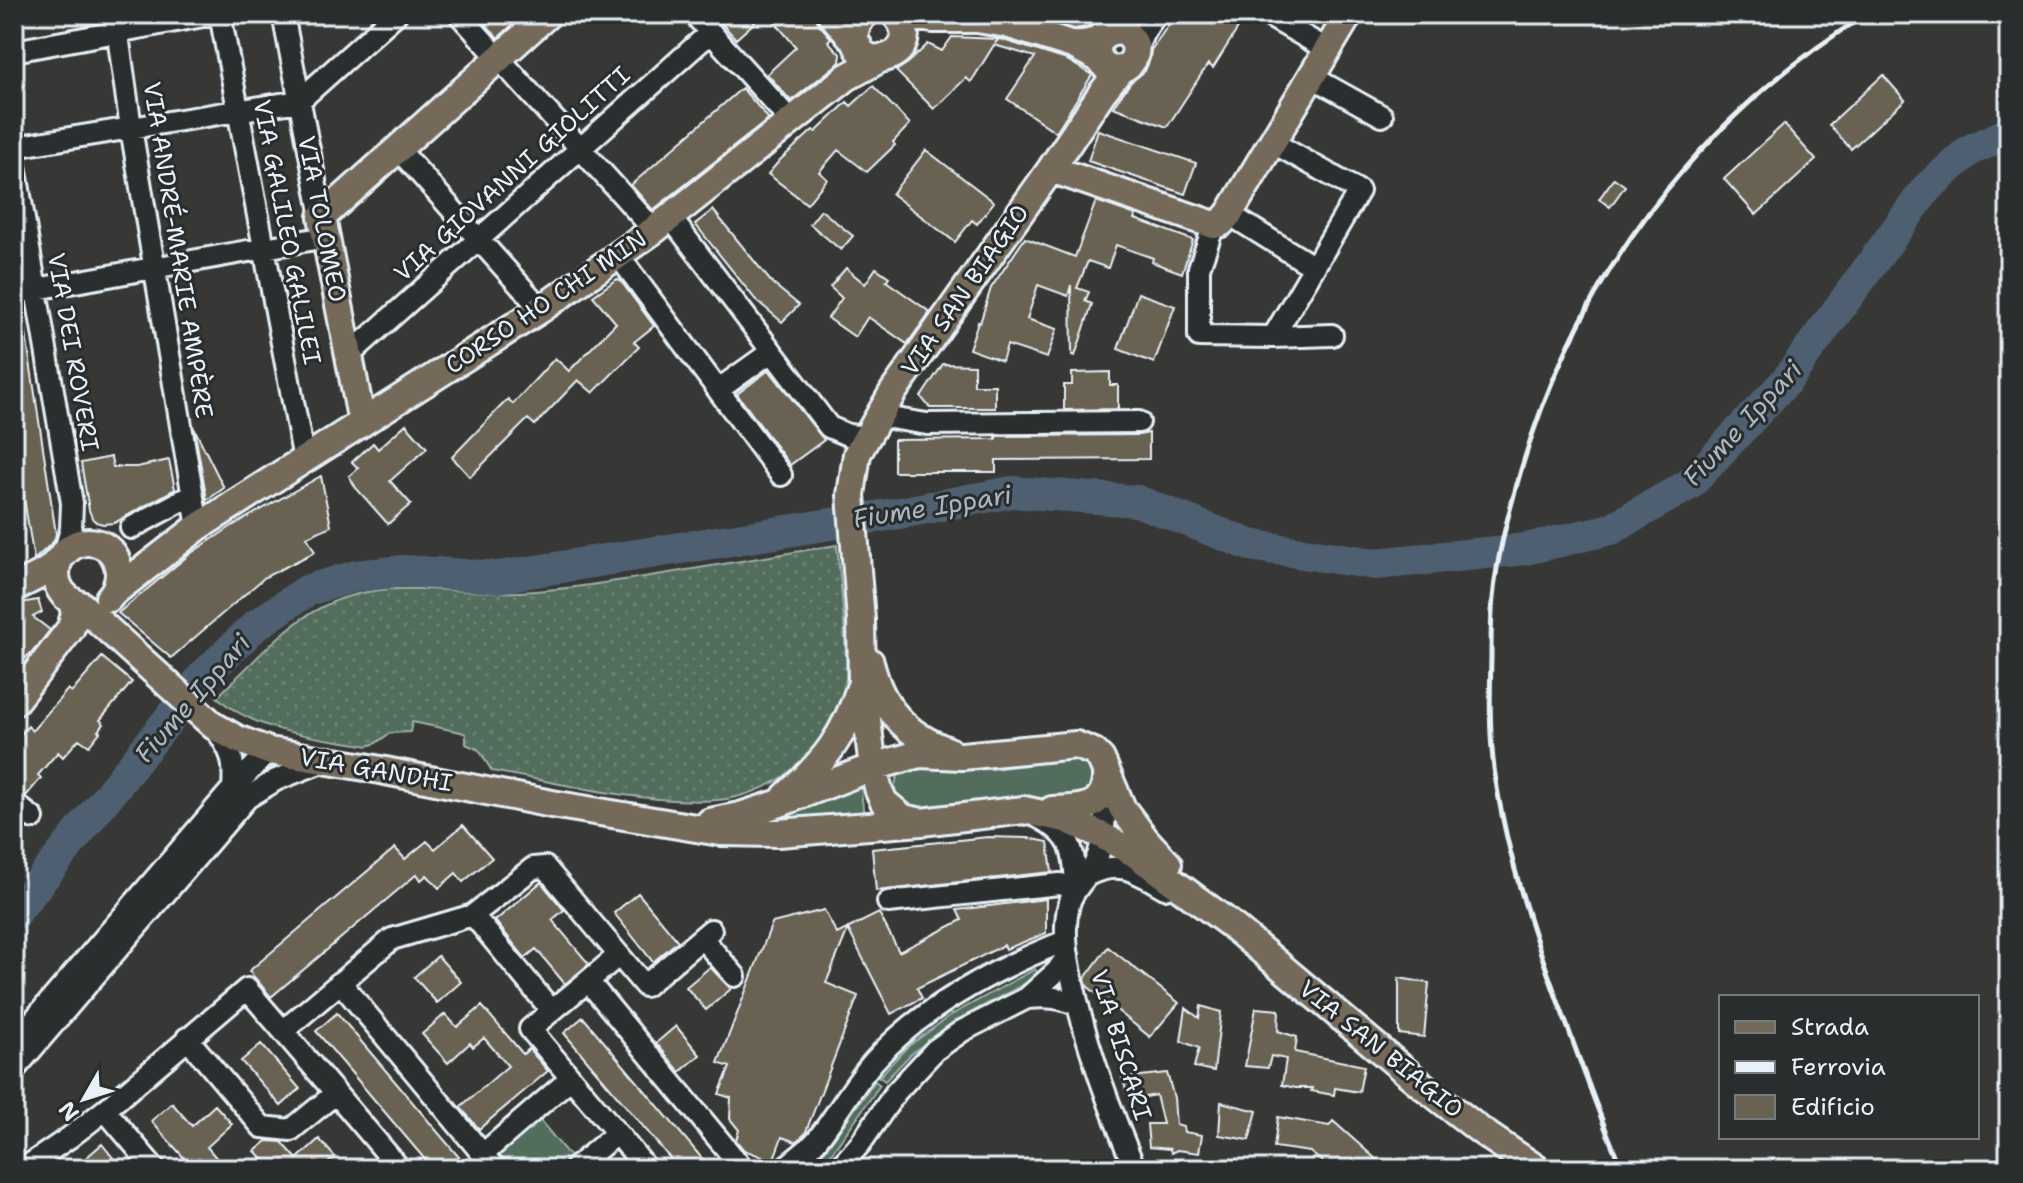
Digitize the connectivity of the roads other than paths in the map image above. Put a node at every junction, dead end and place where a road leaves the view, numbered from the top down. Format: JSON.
{"nodes":[{"id":1,"x":217,"y":14,"type":"edge"},
{"id":2,"x":283,"y":14,"type":"edge"},
{"id":3,"x":396,"y":14,"type":"edge"},
{"id":4,"x":459,"y":14,"type":"edge"},
{"id":5,"x":548,"y":14,"type":"edge"},
{"id":6,"x":694,"y":14,"type":"edge"},
{"id":7,"x":831,"y":14,"type":"edge"},
{"id":8,"x":841,"y":14,"type":"edge"},
{"id":9,"x":863,"y":14,"type":"edge"},
{"id":10,"x":1156,"y":14,"type":"edge"},
{"id":11,"x":1266,"y":14,"type":"edge"},
{"id":12,"x":1349,"y":14,"type":"edge"},
{"id":13,"x":915,"y":16,"type":"edge"},
{"id":14,"x":977,"y":17,"type":"edge"},
{"id":15,"x":116,"y":23,"type":"edge"},
{"id":16,"x":711,"y":32,"type":"junction"},
{"id":17,"x":1328,"y":50,"type":"junction"},
{"id":18,"x":14,"y":51,"type":"edge"},
{"id":19,"x":869,"y":52,"type":"junction"},
{"id":20,"x":1113,"y":52,"type":"junction"},
{"id":21,"x":499,"y":59,"type":"junction"},
{"id":22,"x":1312,"y":77,"type":"junction"},
{"id":23,"x":299,"y":101,"type":"junction"},
{"id":24,"x":238,"y":110,"type":"junction"},
{"id":25,"x":1382,"y":116,"type":"dead end"},
{"id":26,"x":791,"y":121,"type":"junction"},
{"id":27,"x":131,"y":128,"type":"junction"},
{"id":28,"x":1272,"y":142,"type":"junction"},
{"id":29,"x":14,"y":147,"type":"edge"},
{"id":30,"x":580,"y":148,"type":"junction"},
{"id":31,"x":399,"y":150,"type":"junction"},
{"id":32,"x":14,"y":160,"type":"edge"},
{"id":33,"x":1051,"y":169,"type":"junction"},
{"id":34,"x":1222,"y":219,"type":"junction"},
{"id":35,"x":662,"y":224,"type":"junction"},
{"id":36,"x":324,"y":227,"type":"junction"},
{"id":37,"x":478,"y":239,"type":"junction"},
{"id":38,"x":264,"y":248,"type":"junction"},
{"id":39,"x":618,"y":255,"type":"junction"},
{"id":40,"x":155,"y":267,"type":"junction"},
{"id":41,"x":1314,"y":267,"type":"junction"},
{"id":42,"x":36,"y":289,"type":"junction"},
{"id":43,"x":14,"y":293,"type":"edge"},
{"id":44,"x":541,"y":309,"type":"junction"},
{"id":45,"x":1332,"y":335,"type":"dead end"},
{"id":46,"x":1273,"y":337,"type":"junction"},
{"id":47,"x":771,"y":352,"type":"junction"},
{"id":48,"x":349,"y":355,"type":"junction"},
{"id":49,"x":718,"y":390,"type":"junction"},
{"id":50,"x":1139,"y":422,"type":"dead end"},
{"id":51,"x":362,"y":423,"type":"junction"},
{"id":52,"x":872,"y":427,"type":"junction"},
{"id":53,"x":304,"y":460,"type":"junction"},
{"id":54,"x":781,"y":475,"type":"dead end"},
{"id":55,"x":192,"y":495,"type":"junction"},
{"id":56,"x":198,"y":527,"type":"junction"},
{"id":57,"x":131,"y":528,"type":"dead end"},
{"id":58,"x":105,"y":547,"type":"junction"},
{"id":59,"x":62,"y":555,"type":"junction"},
{"id":60,"x":17,"y":586,"type":"edge"},
{"id":61,"x":95,"y":609,"type":"junction"},
{"id":62,"x":861,"y":620,"type":"junction"},
{"id":63,"x":66,"y":650,"type":"junction"},
{"id":64,"x":862,"y":681,"type":"junction"},
{"id":65,"x":17,"y":692,"type":"edge"},
{"id":66,"x":207,"y":719,"type":"junction"},
{"id":67,"x":269,"y":751,"type":"junction"},
{"id":68,"x":962,"y":756,"type":"junction"},
{"id":69,"x":327,"y":760,"type":"junction"},
{"id":70,"x":873,"y":767,"type":"junction"},
{"id":71,"x":1106,"y":777,"type":"junction"},
{"id":72,"x":240,"y":793,"type":"junction"},
{"id":73,"x":14,"y":803,"type":"edge"},
{"id":74,"x":777,"y":804,"type":"junction"},
{"id":75,"x":1024,"y":810,"type":"junction"},
{"id":76,"x":33,"y":818,"type":"dead end"},
{"id":77,"x":921,"y":822,"type":"junction"},
{"id":78,"x":687,"y":827,"type":"junction"},
{"id":79,"x":1103,"y":836,"type":"junction"},
{"id":80,"x":1082,"y":882,"type":"junction"},
{"id":81,"x":888,"y":902,"type":"dead end"},
{"id":82,"x":473,"y":915,"type":"junction"},
{"id":83,"x":1230,"y":924,"type":"junction"},
{"id":84,"x":1066,"y":948,"type":"junction"},
{"id":85,"x":619,"y":955,"type":"junction"},
{"id":86,"x":735,"y":976,"type":"dead end"},
{"id":87,"x":588,"y":981,"type":"junction"},
{"id":88,"x":340,"y":982,"type":"junction"},
{"id":89,"x":1027,"y":998,"type":"junction"},
{"id":90,"x":1078,"y":1005,"type":"junction"},
{"id":91,"x":552,"y":1011,"type":"junction"},
{"id":92,"x":283,"y":1031,"type":"junction"},
{"id":93,"x":187,"y":1038,"type":"junction"},
{"id":94,"x":14,"y":1043,"type":"edge"},
{"id":95,"x":14,"y":1070,"type":"edge"},
{"id":96,"x":571,"y":1078,"type":"junction"},
{"id":97,"x":336,"y":1093,"type":"junction"},
{"id":98,"x":105,"y":1110,"type":"junction"},
{"id":99,"x":617,"y":1133,"type":"junction"},
{"id":100,"x":70,"y":1137,"type":"junction"},
{"id":101,"x":860,"y":1144,"type":"junction"},
{"id":102,"x":489,"y":1162,"type":"edge"},
{"id":103,"x":23,"y":1169,"type":"edge"},
{"id":104,"x":40,"y":1169,"type":"edge"},
{"id":105,"x":155,"y":1169,"type":"edge"},
{"id":106,"x":400,"y":1169,"type":"edge"},
{"id":107,"x":574,"y":1169,"type":"edge"},
{"id":108,"x":647,"y":1169,"type":"edge"},
{"id":109,"x":743,"y":1169,"type":"edge"},
{"id":110,"x":783,"y":1169,"type":"edge"},
{"id":111,"x":838,"y":1169,"type":"edge"},
{"id":112,"x":846,"y":1169,"type":"edge"},
{"id":113,"x":1135,"y":1169,"type":"edge"},
{"id":114,"x":1537,"y":1169,"type":"edge"}],
"edges":[{"from":1,"to":15,"type":"street"},
{"from":1,"to":24,"type":"street","name":"VIA GALILEO GALILEI"},
{"from":2,"to":23,"type":"street","name":"VIA TOLOMEO"},
{"from":3,"to":23,"type":"street"},
{"from":4,"to":21,"type":"street"},
{"from":5,"to":21,"type":"main road"},
{"from":6,"to":16,"type":"street"},
{"from":7,"to":19,"type":"main road"},
{"from":8,"to":9,"type":"main road"},
{"from":9,"to":19,"type":"main road"},
{"from":10,"to":20,"type":"street"},
{"from":11,"to":17,"type":"street"},
{"from":12,"to":17,"type":"main road"},
{"from":13,"to":14,"type":"main road"},
{"from":13,"to":19,"type":"main road","name":"CORSO HO CHI MIN"},
{"from":14,"to":20,"type":"main road"},
{"from":15,"to":18,"type":"street"},
{"from":15,"to":27,"type":"street","name":"VIA ANDRÉ-MARIE AMPÈRE"},
{"from":16,"to":26,"type":"street"},
{"from":16,"to":30,"type":"street","name":"VIA GIOVANNI GIOLITTI"},
{"from":17,"to":22,"type":"main road"},
{"from":19,"to":26,"type":"main road","name":"CORSO HO CHI MIN"},
{"from":20,"to":33,"type":"main road","name":"VIA SAN BIAGIO"},
{"from":21,"to":30,"type":"street"},
{"from":21,"to":31,"type":"main road"},
{"from":22,"to":25,"type":"street"},
{"from":22,"to":28,"type":"main road"},
{"from":23,"to":24,"type":"street"},
{"from":23,"to":36,"type":"street","name":"VIA TOLOMEO"},
{"from":24,"to":27,"type":"street"},
{"from":24,"to":38,"type":"street","name":"VIA GALILEO GALILEI"},
{"from":26,"to":35,"type":"main road","name":"CORSO HO CHI MIN"},
{"from":27,"to":29,"type":"street"},
{"from":27,"to":40,"type":"street","name":"VIA ANDRÉ-MARIE AMPÈRE"},
{"from":28,"to":34,"type":"main road"},
{"from":28,"to":41,"type":"street"},
{"from":30,"to":35,"type":"street"},
{"from":30,"to":37,"type":"street","name":"VIA GIOVANNI GIOLITTI"},
{"from":31,"to":36,"type":"main road"},
{"from":31,"to":37,"type":"street"},
{"from":32,"to":42,"type":"street","name":"VIA DEI ROVERI"},
{"from":33,"to":34,"type":"main road"},
{"from":33,"to":52,"type":"main road","name":"VIA SAN BIAGIO"},
{"from":34,"to":41,"type":"street"},
{"from":34,"to":46,"type":"street"},
{"from":35,"to":39,"type":"main road","name":"CORSO HO CHI MIN"},
{"from":35,"to":47,"type":"street"},
{"from":36,"to":38,"type":"street"},
{"from":36,"to":48,"type":"main road","name":"VIA TOLOMEO"},
{"from":37,"to":44,"type":"street"},
{"from":37,"to":48,"type":"street","name":"VIA GIOVANNI GIOLITTI"},
{"from":38,"to":40,"type":"street"},
{"from":38,"to":53,"type":"street","name":"VIA GALILEO GALILEI"},
{"from":39,"to":44,"type":"main road","name":"CORSO HO CHI MIN"},
{"from":39,"to":49,"type":"street"},
{"from":40,"to":42,"type":"street"},
{"from":40,"to":55,"type":"street","name":"VIA ANDRÉ-MARIE AMPÈRE"},
{"from":41,"to":46,"type":"street"},
{"from":42,"to":43,"type":"street"},
{"from":42,"to":59,"type":"street","name":"VIA DEI ROVERI"},
{"from":44,"to":51,"type":"main road","name":"CORSO HO CHI MIN"},
{"from":45,"to":46,"type":"street"},
{"from":47,"to":49,"type":"street"},
{"from":47,"to":52,"type":"street"},
{"from":48,"to":51,"type":"main road","name":"VIA TOLOMEO"},
{"from":49,"to":54,"type":"street"},
{"from":50,"to":52,"type":"street"},
{"from":51,"to":53,"type":"main road","name":"CORSO HO CHI MIN"},
{"from":52,"to":62,"type":"main road","name":"VIA SAN BIAGIO"},
{"from":53,"to":56,"type":"main road","name":"CORSO HO CHI MIN"},
{"from":55,"to":56,"type":"street","name":"VIA ANDRÉ-MARIE AMPÈRE"},
{"from":55,"to":57,"type":"street"},
{"from":56,"to":58,"type":"main road"},
{"from":56,"to":61,"type":"main road"},
{"from":58,"to":59,"type":"main road"},
{"from":58,"to":61,"type":"main road"},
{"from":59,"to":60,"type":"main road"},
{"from":59,"to":61,"type":"main road"},
{"from":60,"to":61,"type":"main road"},
{"from":61,"to":63,"type":"main road"},
{"from":61,"to":63,"type":"main road"},
{"from":61,"to":65,"type":"main road"},
{"from":61,"to":66,"type":"main road","name":"VIA GANDHI"},
{"from":62,"to":64,"type":"main road"},
{"from":62,"to":68,"type":"main road"},
{"from":63,"to":65,"type":"main road"},
{"from":64,"to":70,"type":"main road"},
{"from":64,"to":74,"type":"main road"},
{"from":66,"to":67,"type":"main road","name":"VIA GANDHI"},
{"from":66,"to":72,"type":"street"},
{"from":67,"to":69,"type":"main road","name":"VIA GANDHI"},
{"from":67,"to":72,"type":"street"},
{"from":68,"to":70,"type":"main road"},
{"from":68,"to":71,"type":"main road"},
{"from":69,"to":72,"type":"street"},
{"from":69,"to":78,"type":"main road","name":"VIA GANDHI"},
{"from":70,"to":74,"type":"main road"},
{"from":70,"to":77,"type":"main road"},
{"from":71,"to":75,"type":"main road"},
{"from":71,"to":79,"type":"street"},
{"from":71,"to":83,"type":"main road"},
{"from":72,"to":94,"type":"street"},
{"from":72,"to":95,"type":"street"},
{"from":73,"to":76,"type":"street"},
{"from":74,"to":78,"type":"main road"},
{"from":75,"to":77,"type":"main road","name":"VIA GANDHI"},
{"from":75,"to":79,"type":"main road"},
{"from":75,"to":80,"type":"street"},
{"from":77,"to":78,"type":"main road","name":"VIA GANDHI"},
{"from":79,"to":80,"type":"street"},
{"from":79,"to":83,"type":"main road"},
{"from":80,"to":81,"type":"street"},
{"from":80,"to":83,"type":"street"},
{"from":80,"to":84,"type":"street","name":"VIA BISCARI"},
{"from":82,"to":85,"type":"street"},
{"from":82,"to":88,"type":"street"},
{"from":82,"to":91,"type":"street"},
{"from":83,"to":114,"type":"main road","name":"VIA SAN BIAGIO"},
{"from":84,"to":89,"type":"street"},
{"from":84,"to":90,"type":"street","name":"VIA BISCARI"},
{"from":84,"to":110,"type":"street"},
{"from":85,"to":86,"type":"street"},
{"from":85,"to":87,"type":"street"},
{"from":87,"to":91,"type":"street"},
{"from":87,"to":109,"type":"street"},
{"from":88,"to":92,"type":"street"},
{"from":88,"to":102,"type":"street"},
{"from":89,"to":90,"type":"street"},
{"from":89,"to":101,"type":"street"},
{"from":90,"to":113,"type":"street","name":"VIA BISCARI"},
{"from":91,"to":96,"type":"street"},
{"from":92,"to":93,"type":"street"},
{"from":92,"to":97,"type":"street"},
{"from":93,"to":97,"type":"street"},
{"from":93,"to":98,"type":"street"},
{"from":96,"to":99,"type":"street"},
{"from":96,"to":102,"type":"street"},
{"from":97,"to":106,"type":"street"},
{"from":98,"to":100,"type":"street"},
{"from":98,"to":105,"type":"street"},
{"from":99,"to":107,"type":"street"},
{"from":99,"to":108,"type":"street"},
{"from":100,"to":103,"type":"street"},
{"from":100,"to":104,"type":"street"},
{"from":101,"to":111,"type":"street"},
{"from":101,"to":112,"type":"street"}]}
